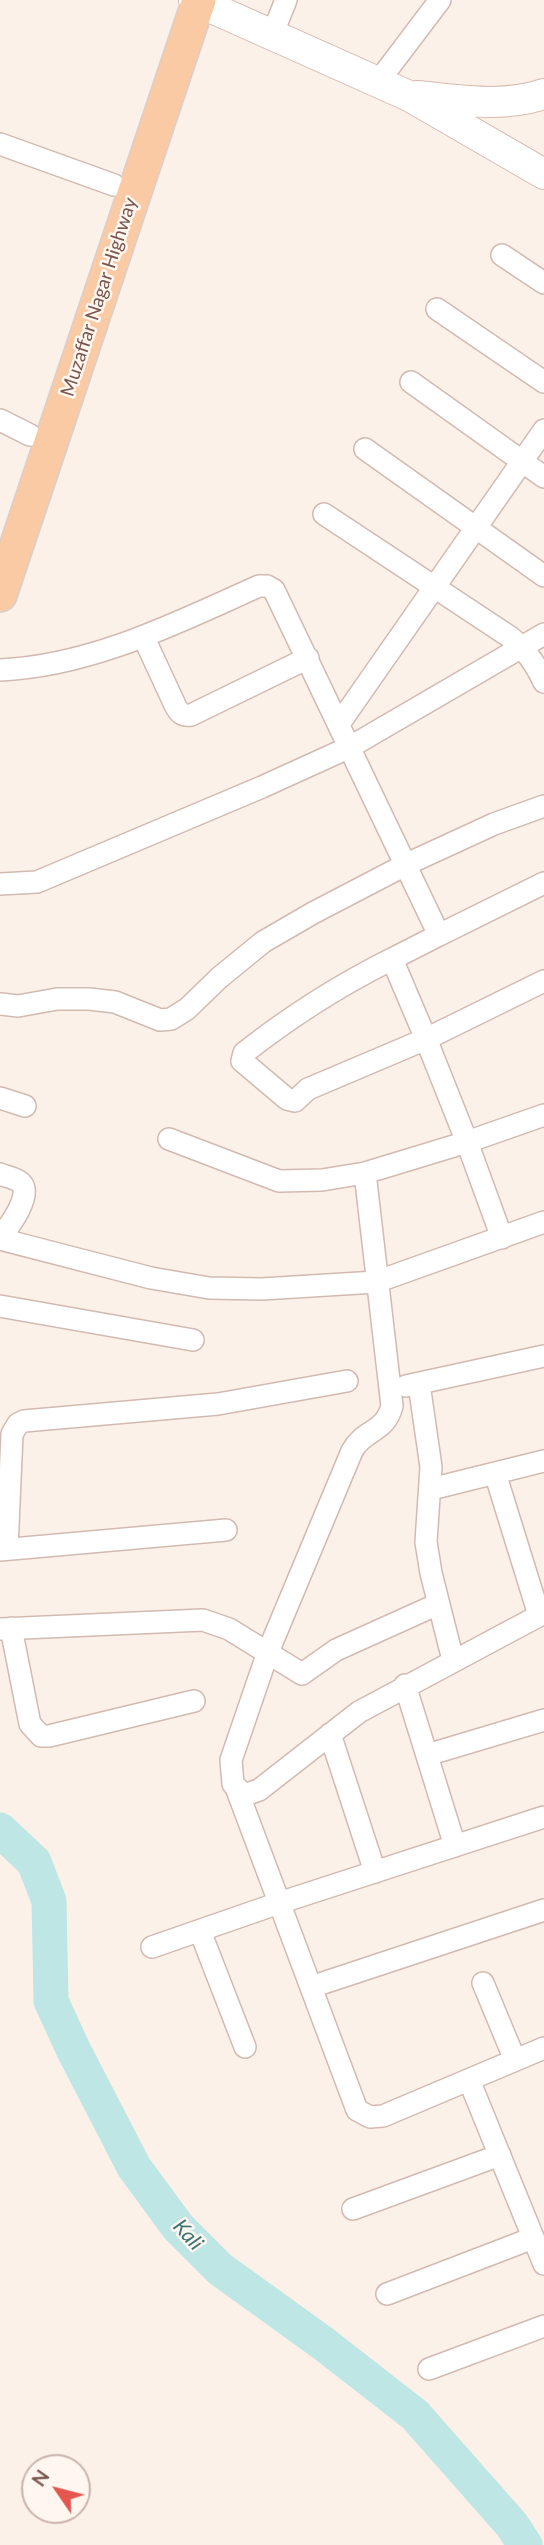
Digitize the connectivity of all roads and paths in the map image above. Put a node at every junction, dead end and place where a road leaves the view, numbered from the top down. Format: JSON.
{"nodes":[{"id":1,"x":192,"y":0,"type":"edge"},
{"id":2,"x":286,"y":0,"type":"edge"},
{"id":3,"x":440,"y":0,"type":"edge"},
{"id":4,"x":272,"y":35,"type":"junction"},
{"id":5,"x":378,"y":82,"type":"junction"},
{"id":6,"x":544,"y":94,"type":"edge"},
{"id":7,"x":409,"y":96,"type":"junction"},
{"id":8,"x":0,"y":144,"type":"edge"},
{"id":9,"x":544,"y":174,"type":"edge"},
{"id":10,"x":114,"y":185,"type":"junction"},
{"id":11,"x":502,"y":256,"type":"dead end"},
{"id":12,"x":544,"y":283,"type":"edge"},
{"id":13,"x":437,"y":309,"type":"dead end"},
{"id":14,"x":411,"y":382,"type":"dead end"},
{"id":15,"x":544,"y":382,"type":"edge"},
{"id":16,"x":0,"y":420,"type":"edge"},
{"id":17,"x":544,"y":430,"type":"edge"},
{"id":18,"x":30,"y":435,"type":"junction"},
{"id":19,"x":365,"y":449,"type":"dead end"},
{"id":20,"x":522,"y":462,"type":"junction"},
{"id":21,"x":544,"y":477,"type":"edge"},
{"id":22,"x":324,"y":514,"type":"dead end"},
{"id":23,"x":0,"y":526,"type":"edge"},
{"id":24,"x":477,"y":527,"type":"junction"},
{"id":25,"x":544,"y":576,"type":"edge"},
{"id":26,"x":434,"y":588,"type":"junction"},
{"id":27,"x":0,"y":595,"type":"edge"},
{"id":28,"x":544,"y":634,"type":"edge"},
{"id":29,"x":144,"y":638,"type":"junction"},
{"id":30,"x":523,"y":648,"type":"junction"},
{"id":31,"x":308,"y":658,"type":"junction"},
{"id":32,"x":0,"y":670,"type":"edge"},
{"id":33,"x":544,"y":682,"type":"edge"},
{"id":34,"x":339,"y":724,"type":"junction"},
{"id":35,"x":350,"y":747,"type":"junction"},
{"id":36,"x":544,"y":806,"type":"edge"},
{"id":37,"x":407,"y":864,"type":"junction"},
{"id":38,"x":544,"y":883,"type":"edge"},
{"id":39,"x":0,"y":884,"type":"edge"},
{"id":40,"x":439,"y":935,"type":"junction"},
{"id":41,"x":391,"y":959,"type":"junction"},
{"id":42,"x":544,"y":981,"type":"edge"},
{"id":43,"x":0,"y":1004,"type":"edge"},
{"id":44,"x":426,"y":1040,"type":"junction"},
{"id":45,"x":0,"y":1098,"type":"edge"},
{"id":46,"x":26,"y":1107,"type":"dead end"},
{"id":47,"x":544,"y":1115,"type":"edge"},
{"id":48,"x":169,"y":1139,"type":"dead end"},
{"id":49,"x":467,"y":1142,"type":"junction"},
{"id":50,"x":365,"y":1173,"type":"junction"},
{"id":51,"x":0,"y":1174,"type":"edge"},
{"id":52,"x":544,"y":1223,"type":"edge"},
{"id":53,"x":502,"y":1238,"type":"junction"},
{"id":54,"x":0,"y":1239,"type":"edge"},
{"id":55,"x":376,"y":1282,"type":"junction"},
{"id":56,"x":0,"y":1306,"type":"edge"},
{"id":57,"x":193,"y":1340,"type":"dead end"},
{"id":58,"x":544,"y":1356,"type":"edge"},
{"id":59,"x":347,"y":1381,"type":"dead end"},
{"id":60,"x":419,"y":1384,"type":"junction"},
{"id":61,"x":390,"y":1390,"type":"junction"},
{"id":62,"x":544,"y":1461,"type":"edge"},
{"id":63,"x":495,"y":1473,"type":"junction"},
{"id":64,"x":431,"y":1489,"type":"junction"},
{"id":65,"x":226,"y":1530,"type":"dead end"},
{"id":66,"x":4,"y":1549,"type":"edge"},
{"id":67,"x":438,"y":1604,"type":"junction"},
{"id":68,"x":541,"y":1614,"type":"edge"},
{"id":69,"x":5,"y":1629,"type":"edge"},
{"id":70,"x":268,"y":1652,"type":"junction"},
{"id":71,"x":453,"y":1660,"type":"junction"},
{"id":72,"x":405,"y":1685,"type":"junction"},
{"id":73,"x":194,"y":1701,"type":"dead end"},
{"id":74,"x":544,"y":1720,"type":"edge"},
{"id":75,"x":330,"y":1734,"type":"junction"},
{"id":76,"x":427,"y":1755,"type":"junction"},
{"id":77,"x":237,"y":1790,"type":"junction"},
{"id":78,"x":544,"y":1817,"type":"edge"},
{"id":79,"x":455,"y":1846,"type":"junction"},
{"id":80,"x":375,"y":1872,"type":"junction"},
{"id":81,"x":279,"y":1903,"type":"junction"},
{"id":82,"x":544,"y":1910,"type":"edge"},
{"id":83,"x":200,"y":1931,"type":"junction"},
{"id":84,"x":152,"y":1947,"type":"dead end"},
{"id":85,"x":483,"y":1983,"type":"dead end"},
{"id":86,"x":311,"y":1987,"type":"junction"},
{"id":87,"x":245,"y":2047,"type":"dead end"},
{"id":88,"x":544,"y":2048,"type":"edge"},
{"id":89,"x":515,"y":2060,"type":"junction"},
{"id":90,"x":469,"y":2080,"type":"junction"},
{"id":91,"x":500,"y":2155,"type":"junction"},
{"id":92,"x":353,"y":2209,"type":"dead end"},
{"id":93,"x":533,"y":2238,"type":"junction"},
{"id":94,"x":544,"y":2264,"type":"edge"},
{"id":95,"x":387,"y":2294,"type":"dead end"},
{"id":96,"x":544,"y":2326,"type":"edge"},
{"id":97,"x":429,"y":2369,"type":"dead end"}],
"edges":[{"from":1,"to":4,"type":"main road"},
{"from":1,"to":10,"type":"main road","name":"Muzaffar Nagar Highway"},
{"from":1,"to":27,"type":"main road","name":"Muzaffar Nagar Highway"},
{"from":2,"to":4,"type":"street"},
{"from":3,"to":5,"type":"street"},
{"from":4,"to":5,"type":"main road"},
{"from":5,"to":7,"type":"main road"},
{"from":6,"to":7,"type":"main road"},
{"from":7,"to":9,"type":"main road"},
{"from":8,"to":10,"type":"street"},
{"from":10,"to":18,"type":"main road","name":"Muzaffar Nagar Highway"},
{"from":11,"to":12,"type":"street"},
{"from":13,"to":15,"type":"street"},
{"from":14,"to":20,"type":"street"},
{"from":16,"to":18,"type":"street"},
{"from":17,"to":20,"type":"street"},
{"from":18,"to":23,"type":"main road","name":"Muzaffar Nagar Highway"},
{"from":19,"to":24,"type":"street"},
{"from":20,"to":21,"type":"street"},
{"from":20,"to":24,"type":"street"},
{"from":22,"to":26,"type":"street"},
{"from":24,"to":25,"type":"street"},
{"from":24,"to":26,"type":"street"},
{"from":26,"to":30,"type":"street"},
{"from":26,"to":34,"type":"street"},
{"from":28,"to":30,"type":"street"},
{"from":29,"to":31,"type":"street"},
{"from":29,"to":31,"type":"street"},
{"from":29,"to":32,"type":"street"},
{"from":30,"to":33,"type":"street"},
{"from":30,"to":35,"type":"street"},
{"from":31,"to":34,"type":"street"},
{"from":34,"to":35,"type":"street"},
{"from":35,"to":37,"type":"street"},
{"from":35,"to":39,"type":"street"},
{"from":36,"to":37,"type":"street"},
{"from":37,"to":40,"type":"street"},
{"from":37,"to":43,"type":"street"},
{"from":38,"to":40,"type":"street"},
{"from":40,"to":41,"type":"street"},
{"from":41,"to":44,"type":"street"},
{"from":41,"to":44,"type":"street"},
{"from":42,"to":44,"type":"street"},
{"from":44,"to":49,"type":"street"},
{"from":45,"to":46,"type":"street"},
{"from":47,"to":49,"type":"street"},
{"from":48,"to":50,"type":"street"},
{"from":49,"to":50,"type":"street"},
{"from":49,"to":53,"type":"street"},
{"from":50,"to":55,"type":"street"},
{"from":51,"to":54,"type":"street"},
{"from":52,"to":53,"type":"street"},
{"from":53,"to":55,"type":"street"},
{"from":54,"to":55,"type":"street"},
{"from":55,"to":61,"type":"street"},
{"from":56,"to":57,"type":"street"},
{"from":58,"to":60,"type":"street"},
{"from":59,"to":66,"type":"street"},
{"from":60,"to":61,"type":"street"},
{"from":60,"to":64,"type":"street"},
{"from":61,"to":70,"type":"street"},
{"from":62,"to":63,"type":"street"},
{"from":63,"to":64,"type":"street"},
{"from":63,"to":68,"type":"street"},
{"from":64,"to":67,"type":"street"},
{"from":65,"to":66,"type":"street"},
{"from":67,"to":70,"type":"street"},
{"from":67,"to":71,"type":"street"},
{"from":68,"to":71,"type":"street"},
{"from":69,"to":70,"type":"street"},
{"from":69,"to":73,"type":"street"},
{"from":70,"to":77,"type":"street"},
{"from":71,"to":72,"type":"street"},
{"from":72,"to":75,"type":"street"},
{"from":72,"to":76,"type":"street"},
{"from":74,"to":76,"type":"street"},
{"from":75,"to":77,"type":"street"},
{"from":75,"to":80,"type":"street"},
{"from":76,"to":79,"type":"street"},
{"from":77,"to":81,"type":"street"},
{"from":78,"to":79,"type":"street"},
{"from":79,"to":80,"type":"street"},
{"from":80,"to":81,"type":"street"},
{"from":81,"to":83,"type":"street"},
{"from":81,"to":86,"type":"street"},
{"from":82,"to":86,"type":"street"},
{"from":83,"to":84,"type":"street"},
{"from":83,"to":87,"type":"street"},
{"from":85,"to":89,"type":"street"},
{"from":86,"to":90,"type":"street"},
{"from":88,"to":89,"type":"street"},
{"from":89,"to":90,"type":"street"},
{"from":90,"to":91,"type":"street"},
{"from":91,"to":92,"type":"street"},
{"from":91,"to":93,"type":"street"},
{"from":93,"to":94,"type":"street"},
{"from":93,"to":95,"type":"street"},
{"from":96,"to":97,"type":"street"}]}
